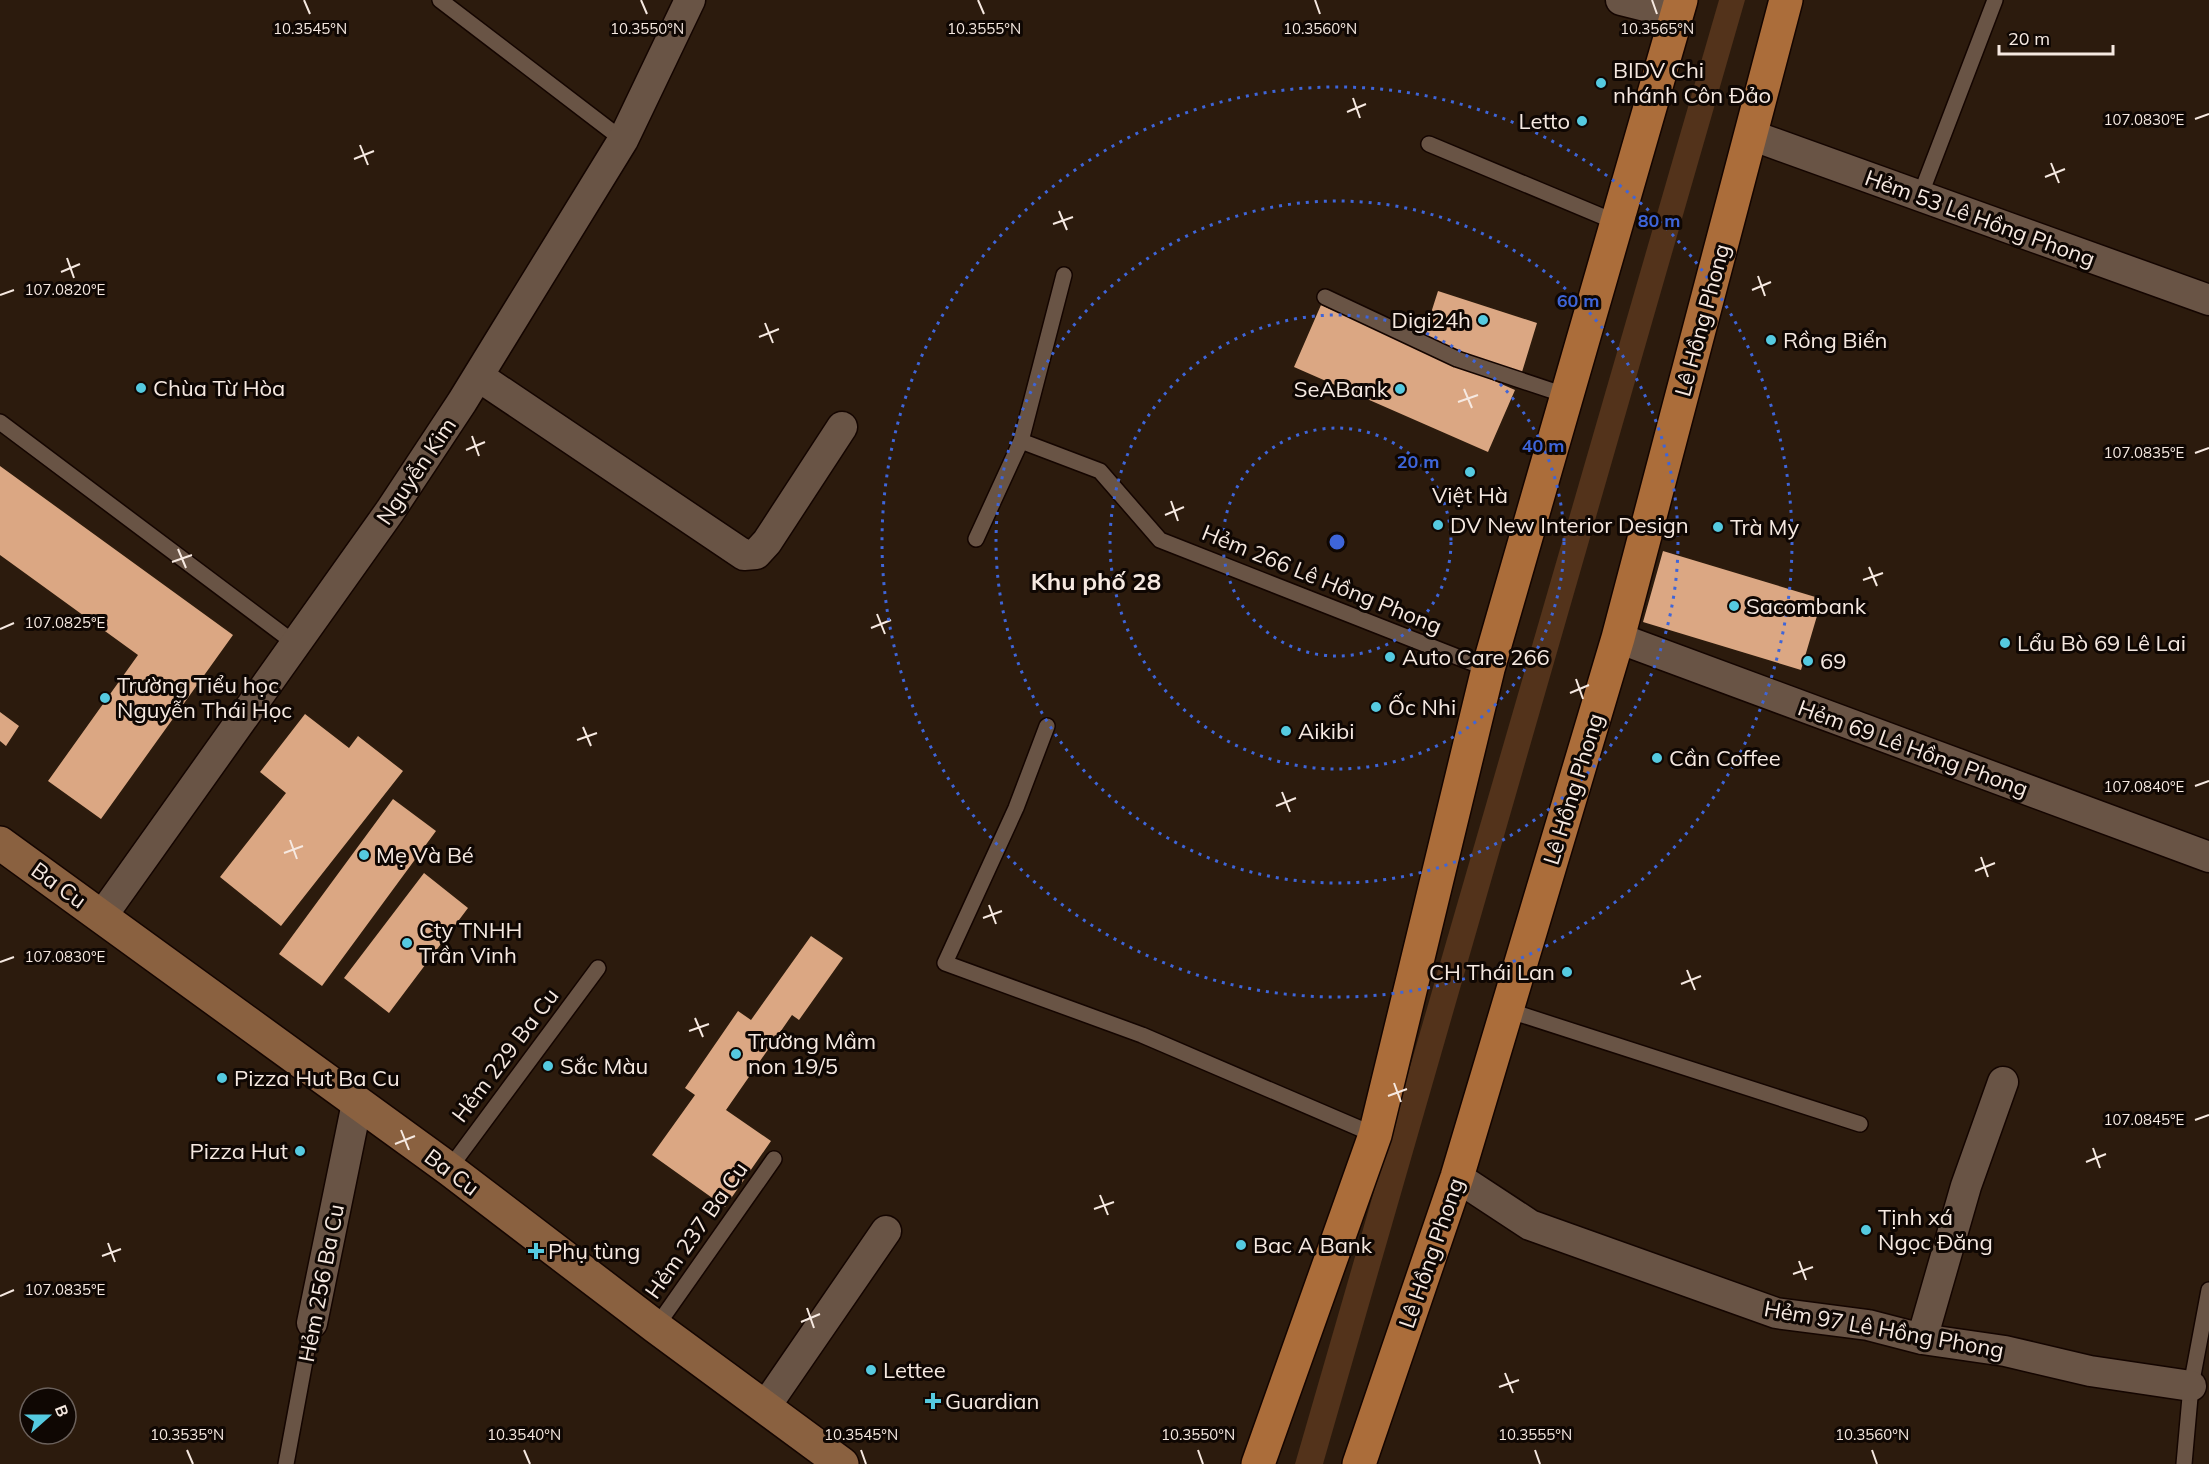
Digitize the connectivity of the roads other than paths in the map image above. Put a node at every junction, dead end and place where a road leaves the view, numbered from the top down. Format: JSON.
{"nodes":[{"id":1,"x":440,"y":0,"type":"edge"},
{"id":2,"x":690,"y":0,"type":"edge"},
{"id":3,"x":1621,"y":0,"type":"edge"},
{"id":4,"x":1786,"y":0,"type":"edge"},
{"id":5,"x":1995,"y":0,"type":"edge"},
{"id":6,"x":1679,"y":7,"type":"edge"},
{"id":7,"x":1751,"y":135,"type":"junction"},
{"id":8,"x":623,"y":140,"type":"junction"},
{"id":9,"x":1430,"y":144,"type":"dead end"},
{"id":10,"x":1920,"y":196,"type":"junction"},
{"id":11,"x":1618,"y":223,"type":"junction"},
{"id":12,"x":1064,"y":275,"type":"dead end"},
{"id":13,"x":1325,"y":297,"type":"dead end"},
{"id":14,"x":2209,"y":300,"type":"edge"},
{"id":15,"x":478,"y":376,"type":"junction"},
{"id":16,"x":1568,"y":396,"type":"junction"},
{"id":17,"x":0,"y":422,"type":"edge"},
{"id":18,"x":842,"y":427,"type":"dead end"},
{"id":19,"x":1021,"y":441,"type":"junction"},
{"id":20,"x":976,"y":539,"type":"dead end"},
{"id":21,"x":1618,"y":638,"type":"junction"},
{"id":22,"x":297,"y":645,"type":"junction"},
{"id":23,"x":1488,"y":669,"type":"junction"},
{"id":24,"x":1047,"y":726,"type":"dead end"},
{"id":25,"x":0,"y":843,"type":"edge"},
{"id":26,"x":2209,"y":857,"type":"edge"},
{"id":27,"x":102,"y":916,"type":"junction"},
{"id":28,"x":598,"y":968,"type":"dead end"},
{"id":29,"x":1507,"y":1010,"type":"junction"},
{"id":30,"x":2003,"y":1082,"type":"dead end"},
{"id":31,"x":357,"y":1103,"type":"junction"},
{"id":32,"x":1860,"y":1124,"type":"dead end"},
{"id":33,"x":1375,"y":1134,"type":"junction"},
{"id":34,"x":774,"y":1159,"type":"dead end"},
{"id":35,"x":449,"y":1169,"type":"junction"},
{"id":36,"x":1457,"y":1177,"type":"junction"},
{"id":37,"x":886,"y":1232,"type":"dead end"},
{"id":38,"x":2209,"y":1290,"type":"edge"},
{"id":39,"x":312,"y":1323,"type":"joint"},
{"id":40,"x":656,"y":1327,"type":"junction"},
{"id":41,"x":1922,"y":1340,"type":"junction"},
{"id":42,"x":2191,"y":1386,"type":"junction"},
{"id":43,"x":765,"y":1407,"type":"junction"},
{"id":44,"x":286,"y":1464,"type":"edge"},
{"id":45,"x":842,"y":1464,"type":"edge"},
{"id":46,"x":1258,"y":1464,"type":"edge"},
{"id":47,"x":1359,"y":1464,"type":"edge"},
{"id":48,"x":2184,"y":1464,"type":"edge"}],
"edges":[{"from":1,"to":8,"type":"lane"},
{"from":2,"to":8,"type":"street","name":"Nguyễn Kim"},
{"from":3,"to":6,"type":"street"},
{"from":4,"to":7,"type":"main road","name":"Lê Hồng Phong"},
{"from":5,"to":10,"type":"lane"},
{"from":6,"to":11,"type":"main road"},
{"from":7,"to":10,"type":"street","name":"Hẻm 53 Lê Hồng Phong"},
{"from":7,"to":21,"type":"main road","name":"Lê Hồng Phong"},
{"from":8,"to":15,"type":"street","name":"Nguyễn Kim"},
{"from":9,"to":11,"type":"lane"},
{"from":10,"to":14,"type":"street","name":"Hẻm 53 Lê Hồng Phong"},
{"from":11,"to":16,"type":"main road"},
{"from":12,"to":19,"type":"lane"},
{"from":13,"to":16,"type":"lane"},
{"from":15,"to":18,"type":"street"},
{"from":15,"to":22,"type":"street","name":"Nguyễn Kim"},
{"from":16,"to":23,"type":"main road"},
{"from":17,"to":22,"type":"lane"},
{"from":19,"to":20,"type":"lane"},
{"from":19,"to":23,"type":"lane","name":"Hẻm 266 Lê Hồng Phong"},
{"from":21,"to":26,"type":"street","name":"Hẻm 69 Lê Hồng Phong"},
{"from":21,"to":29,"type":"main road","name":"Lê Hồng Phong"},
{"from":22,"to":27,"type":"street","name":"Nguyễn Kim"},
{"from":23,"to":33,"type":"main road"},
{"from":24,"to":33,"type":"lane"},
{"from":25,"to":27,"type":"main road","name":"Ba Cu"},
{"from":27,"to":31,"type":"main road","name":"Ba Cu"},
{"from":28,"to":35,"type":"lane","name":"Hẻm 229 Ba Cu"},
{"from":29,"to":32,"type":"lane"},
{"from":29,"to":36,"type":"main road","name":"Lê Hồng Phong"},
{"from":30,"to":41,"type":"street"},
{"from":31,"to":35,"type":"main road","name":"Ba Cu"},
{"from":31,"to":39,"type":"street","name":"Hẻm 256 Ba Cu"},
{"from":33,"to":46,"type":"main road"},
{"from":34,"to":40,"type":"lane","name":"Hẻm 237 Ba Cu"},
{"from":35,"to":40,"type":"main road","name":"Ba Cu"},
{"from":36,"to":41,"type":"street","name":"Hẻm 97 Lê Hồng Phong"},
{"from":36,"to":47,"type":"main road","name":"Lê Hồng Phong"},
{"from":37,"to":43,"type":"street"},
{"from":38,"to":42,"type":"lane"},
{"from":39,"to":44,"type":"lane","name":"Hẻm 256 Ba Cu"},
{"from":40,"to":43,"type":"main road","name":"Ba Cu"},
{"from":41,"to":42,"type":"street","name":"Hẻm 97 Lê Hồng Phong"},
{"from":42,"to":48,"type":"lane"},
{"from":43,"to":45,"type":"main road","name":"Ba Cu"}]}
